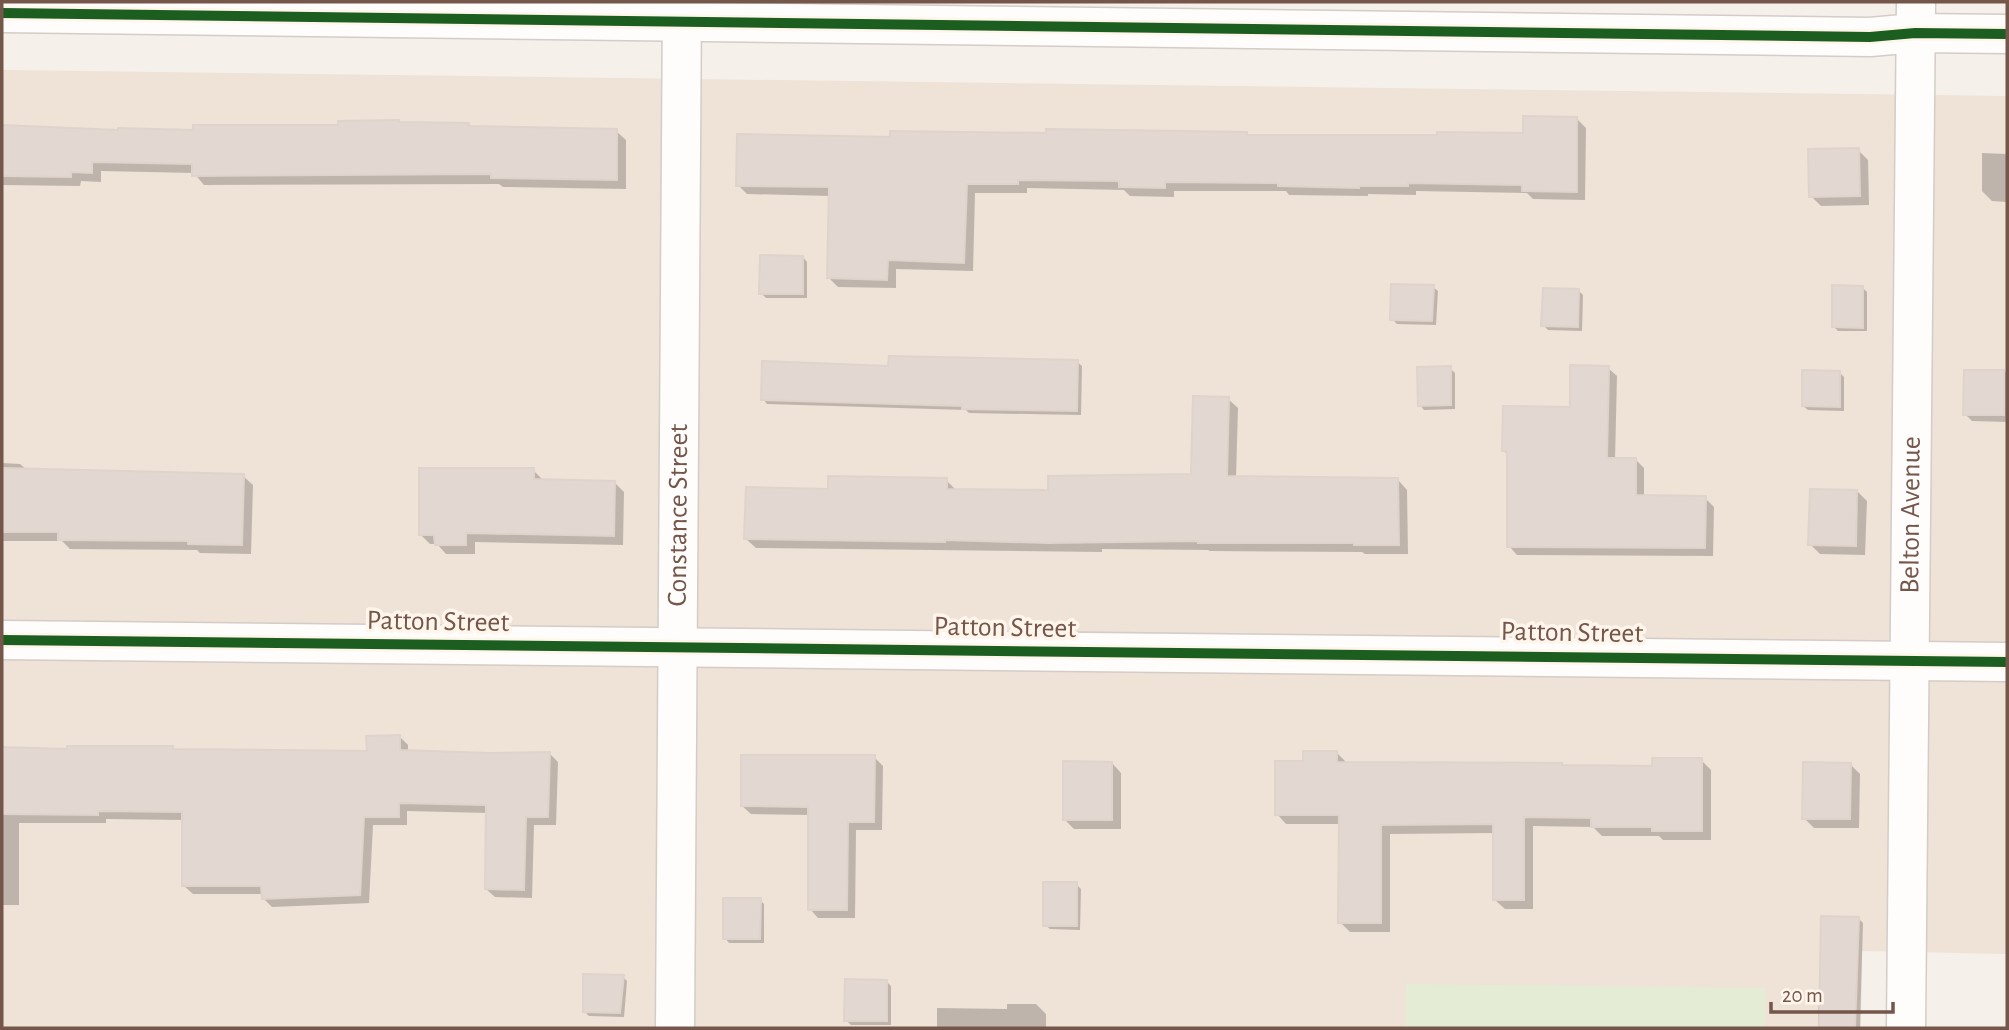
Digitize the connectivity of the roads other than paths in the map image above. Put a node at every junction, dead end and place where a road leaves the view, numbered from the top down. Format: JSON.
{"nodes":[{"id":1,"x":682,"y":11,"type":"edge"},
{"id":2,"x":2,"y":13,"type":"edge"},
{"id":3,"x":1915,"y":17,"type":"edge"},
{"id":4,"x":2007,"y":34,"type":"edge"},
{"id":5,"x":2,"y":640,"type":"edge"},
{"id":6,"x":676,"y":647,"type":"junction"},
{"id":7,"x":1909,"y":659,"type":"junction"},
{"id":8,"x":2007,"y":662,"type":"edge"},
{"id":9,"x":674,"y":1028,"type":"edge"},
{"id":10,"x":1906,"y":1028,"type":"edge"}],
"edges":[{"from":1,"to":2,"type":"street"},
{"from":1,"to":3,"type":"street"},
{"from":1,"to":6,"type":"street","name":"Constance Street"},
{"from":3,"to":4,"type":"street"},
{"from":3,"to":7,"type":"street","name":"Belton Avenue"},
{"from":5,"to":6,"type":"street","name":"Patton Street"},
{"from":6,"to":7,"type":"street","name":"Patton Street"},
{"from":6,"to":9,"type":"street","name":"Constance Street"},
{"from":7,"to":8,"type":"street","name":"Patton Street"},
{"from":7,"to":10,"type":"street","name":"Belton Avenue"}]}
